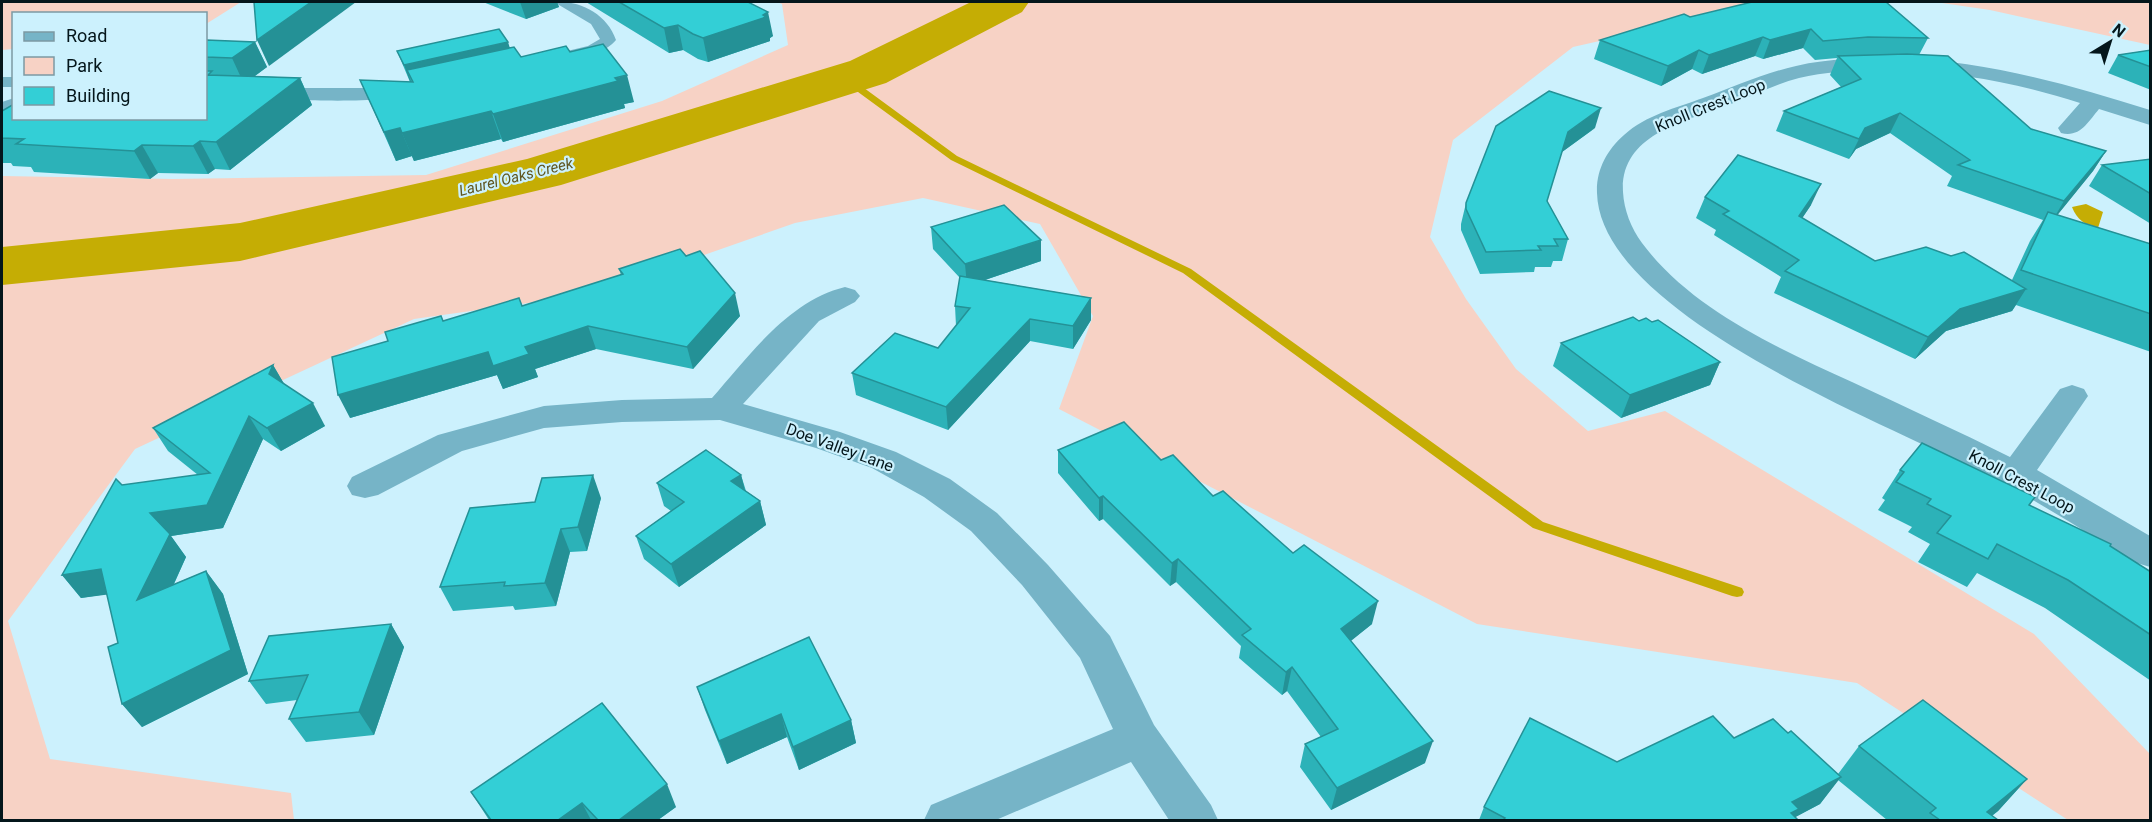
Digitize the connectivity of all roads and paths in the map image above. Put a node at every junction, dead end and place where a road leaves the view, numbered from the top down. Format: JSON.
{"nodes":[{"id":1,"x":561,"y":2,"type":"edge"},
{"id":2,"x":548,"y":60,"type":"edge"},
{"id":3,"x":416,"y":90,"type":"edge"},
{"id":4,"x":259,"y":92,"type":"edge"},
{"id":5,"x":2095,"y":100,"type":"junction"},
{"id":6,"x":2151,"y":118,"type":"edge"},
{"id":7,"x":2070,"y":128,"type":"dead end"},
{"id":8,"x":845,"y":296,"type":"dead end"},
{"id":9,"x":2072,"y":396,"type":"dead end"},
{"id":10,"x":722,"y":409,"type":"junction"},
{"id":11,"x":2016,"y":474,"type":"junction"},
{"id":12,"x":365,"y":486,"type":"dead end"},
{"id":13,"x":2151,"y":553,"type":"edge"},
{"id":14,"x":1139,"y":738,"type":"junction"},
{"id":15,"x":947,"y":820,"type":"edge"},
{"id":16,"x":1195,"y":820,"type":"edge"}],
"edges":[{"from":1,"to":2,"type":"lane"},
{"from":3,"to":4,"type":"lane"},
{"from":5,"to":6,"type":"street","name":"Knoll Crest Loop"},
{"from":5,"to":7,"type":"street"},
{"from":5,"to":11,"type":"street","name":"Knoll Crest Loop"},
{"from":8,"to":10,"type":"street"},
{"from":9,"to":11,"type":"street"},
{"from":10,"to":12,"type":"street","name":"Doe Valley Lane"},
{"from":10,"to":14,"type":"street","name":"Doe Valley Lane"},
{"from":11,"to":13,"type":"street","name":"Knoll Crest Loop"},
{"from":14,"to":15,"type":"street"},
{"from":14,"to":16,"type":"street","name":"Doe Valley Lane"}]}
